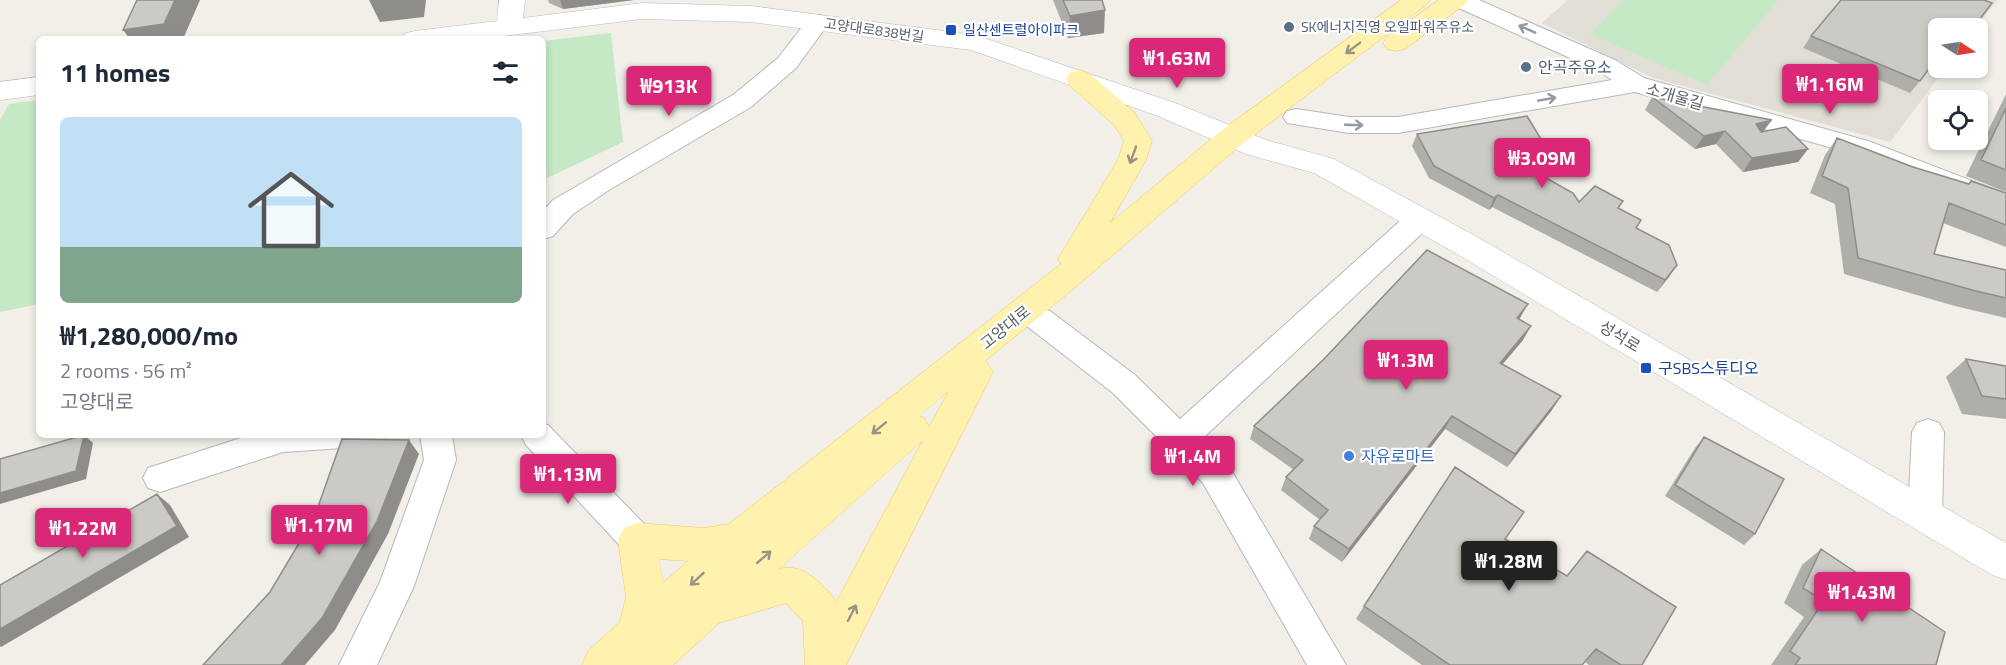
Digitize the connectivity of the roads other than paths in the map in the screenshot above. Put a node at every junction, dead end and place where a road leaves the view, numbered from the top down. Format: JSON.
{"nodes":[{"id":1,"x":512,"y":0,"type":"edge"},
{"id":2,"x":1417,"y":0,"type":"edge"},
{"id":3,"x":1455,"y":0,"type":"edge"},
{"id":4,"x":1460,"y":0,"type":"edge"},
{"id":5,"x":818,"y":22,"type":"junction"},
{"id":6,"x":509,"y":27,"type":"junction"},
{"id":7,"x":438,"y":36,"type":"edge"},
{"id":8,"x":1079,"y":80,"type":"junction"},
{"id":9,"x":1635,"y":84,"type":"junction"},
{"id":10,"x":36,"y":86,"type":"edge"},
{"id":11,"x":0,"y":91,"type":"edge"},
{"id":12,"x":1296,"y":117,"type":"junction"},
{"id":13,"x":1244,"y":142,"type":"junction"},
{"id":14,"x":2006,"y":204,"type":"edge"},
{"id":15,"x":1420,"y":219,"type":"junction"},
{"id":16,"x":546,"y":226,"type":"edge"},
{"id":17,"x":1061,"y":282,"type":"junction"},
{"id":18,"x":1039,"y":319,"type":"junction"},
{"id":19,"x":976,"y":372,"type":"junction"},
{"id":20,"x":1928,"y":432,"type":"dead end"},
{"id":21,"x":283,"y":438,"type":"edge"},
{"id":22,"x":436,"y":438,"type":"edge"},
{"id":23,"x":540,"y":438,"type":"edge"},
{"id":24,"x":1180,"y":439,"type":"junction"},
{"id":25,"x":160,"y":478,"type":"dead end"},
{"id":26,"x":1924,"y":515,"type":"junction"},
{"id":27,"x":637,"y":540,"type":"junction"},
{"id":28,"x":738,"y":540,"type":"junction"},
{"id":29,"x":2006,"y":563,"type":"edge"},
{"id":30,"x":704,"y":609,"type":"junction"},
{"id":31,"x":640,"y":650,"type":"edge"},
{"id":32,"x":358,"y":665,"type":"edge"},
{"id":33,"x":602,"y":665,"type":"edge"},
{"id":34,"x":825,"y":665,"type":"edge"},
{"id":35,"x":1327,"y":665,"type":"edge"}],
"edges":[{"from":1,"to":6,"type":"street"},
{"from":2,"to":13,"type":"main road","name":"고양대로","one_way":true},
{"from":3,"to":12,"type":"main road","name":"고양대로"},
{"from":9,"to":4,"type":"street","one_way":true},
{"from":5,"to":6,"type":"street","name":"고양대로838번길"},
{"from":5,"to":8,"type":"street","name":"고양대로838번길"},
{"from":5,"to":16,"type":"street"},
{"from":6,"to":7,"type":"street","name":"고양대로838번길"},
{"from":8,"to":13,"type":"street","name":"고양대로838번길"},
{"from":8,"to":17,"type":"main road","one_way":true},
{"from":12,"to":9,"type":"street","name":"소개울길","one_way":true},
{"from":9,"to":14,"type":"street","name":"소개울길"},
{"from":10,"to":11,"type":"street"},
{"from":12,"to":13,"type":"main road","name":"고양대로"},
{"from":13,"to":15,"type":"street","name":"성석로"},
{"from":13,"to":17,"type":"main road","name":"고양대로"},
{"from":13,"to":18,"type":"main road","name":"고양대로"},
{"from":15,"to":24,"type":"street"},
{"from":15,"to":26,"type":"street","name":"성석로"},
{"from":17,"to":28,"type":"main road","name":"고양대로","one_way":true},
{"from":18,"to":19,"type":"main road","name":"고양대로"},
{"from":18,"to":24,"type":"street","name":"고양대로"},
{"from":30,"to":19,"type":"main road","name":"고양대로","one_way":true},
{"from":34,"to":19,"type":"main road","one_way":true},
{"from":20,"to":26,"type":"street"},
{"from":21,"to":25,"type":"street"},
{"from":22,"to":32,"type":"street"},
{"from":23,"to":27,"type":"street"},
{"from":24,"to":35,"type":"street","name":"고양대로"},
{"from":26,"to":29,"type":"street","name":"성석로"},
{"from":27,"to":28,"type":"main road"},
{"from":27,"to":31,"type":"main road"},
{"from":28,"to":31,"type":"main road","name":"고양대로","one_way":true},
{"from":30,"to":31,"type":"main road","name":"고양대로"},
{"from":30,"to":34,"type":"main road"},
{"from":31,"to":33,"type":"main road","name":"고양대로"}]}
